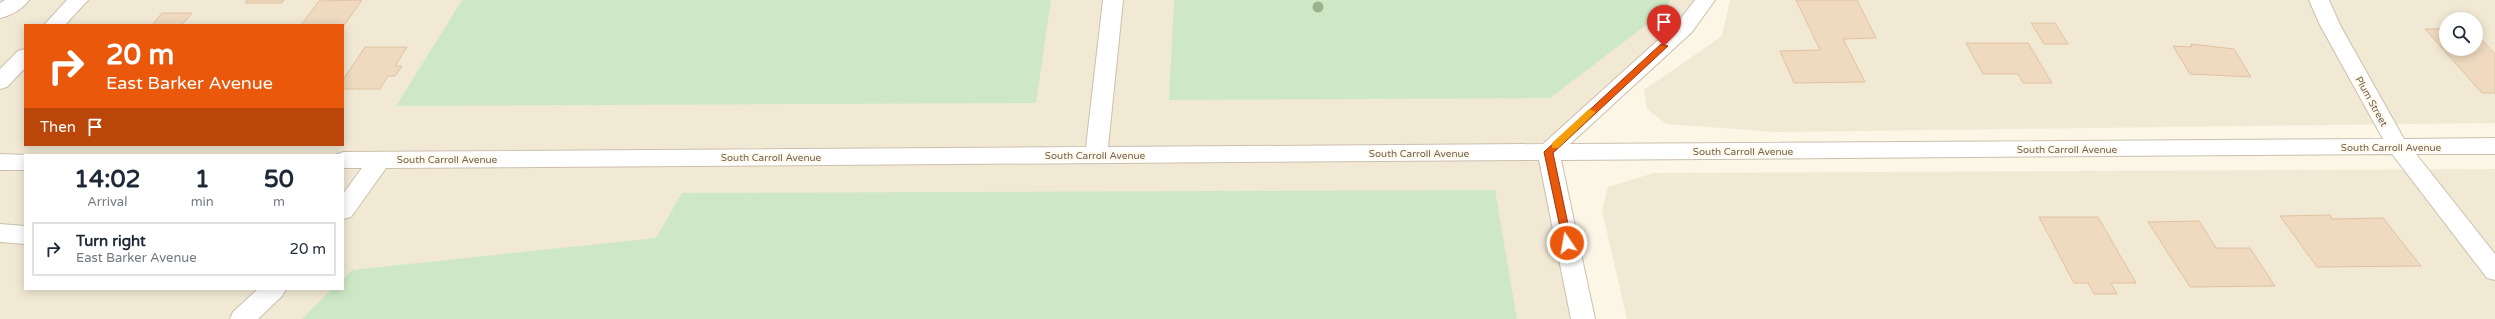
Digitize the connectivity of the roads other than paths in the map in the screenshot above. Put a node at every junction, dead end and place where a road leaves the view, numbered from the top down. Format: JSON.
{"nodes":[{"id":1,"x":19,"y":0,"type":"edge"},
{"id":2,"x":78,"y":0,"type":"edge"},
{"id":3,"x":1114,"y":0,"type":"edge"},
{"id":4,"x":1705,"y":0,"type":"edge"},
{"id":5,"x":2319,"y":0,"type":"edge"},
{"id":6,"x":0,"y":12,"type":"edge"},
{"id":7,"x":55,"y":24,"type":"edge"},
{"id":8,"x":24,"y":57,"type":"edge"},
{"id":9,"x":0,"y":82,"type":"edge"},
{"id":10,"x":2495,"y":146,"type":"edge"},
{"id":11,"x":2398,"y":147,"type":"junction"},
{"id":12,"x":1548,"y":152,"type":"junction"},
{"id":13,"x":1096,"y":155,"type":"junction"},
{"id":14,"x":380,"y":159,"type":"junction"},
{"id":15,"x":344,"y":160,"type":"edge"},
{"id":16,"x":0,"y":162,"type":"edge"},
{"id":17,"x":24,"y":162,"type":"edge"},
{"id":18,"x":344,"y":210,"type":"edge"},
{"id":19,"x":0,"y":233,"type":"edge"},
{"id":20,"x":24,"y":234,"type":"edge"},
{"id":21,"x":2495,"y":271,"type":"edge"},
{"id":22,"x":273,"y":290,"type":"edge"},
{"id":23,"x":242,"y":319,"type":"edge"},
{"id":24,"x":1583,"y":319,"type":"edge"}],
"edges":[{"from":1,"to":6,"type":"street"},
{"from":2,"to":7,"type":"street"},
{"from":3,"to":13,"type":"street"},
{"from":4,"to":12,"type":"street"},
{"from":5,"to":11,"type":"street","name":"Plum Street"},
{"from":8,"to":9,"type":"street"},
{"from":10,"to":11,"type":"street","name":"South Carroll Avenue"},
{"from":11,"to":12,"type":"street","name":"South Carroll Avenue"},
{"from":11,"to":21,"type":"street","name":"Plum Street"},
{"from":12,"to":13,"type":"street","name":"South Carroll Avenue"},
{"from":12,"to":24,"type":"street"},
{"from":13,"to":14,"type":"street","name":"South Carroll Avenue"},
{"from":14,"to":15,"type":"street","name":"South Carroll Avenue"},
{"from":14,"to":18,"type":"street"},
{"from":16,"to":17,"type":"street"},
{"from":19,"to":20,"type":"street"},
{"from":22,"to":23,"type":"street"}]}
